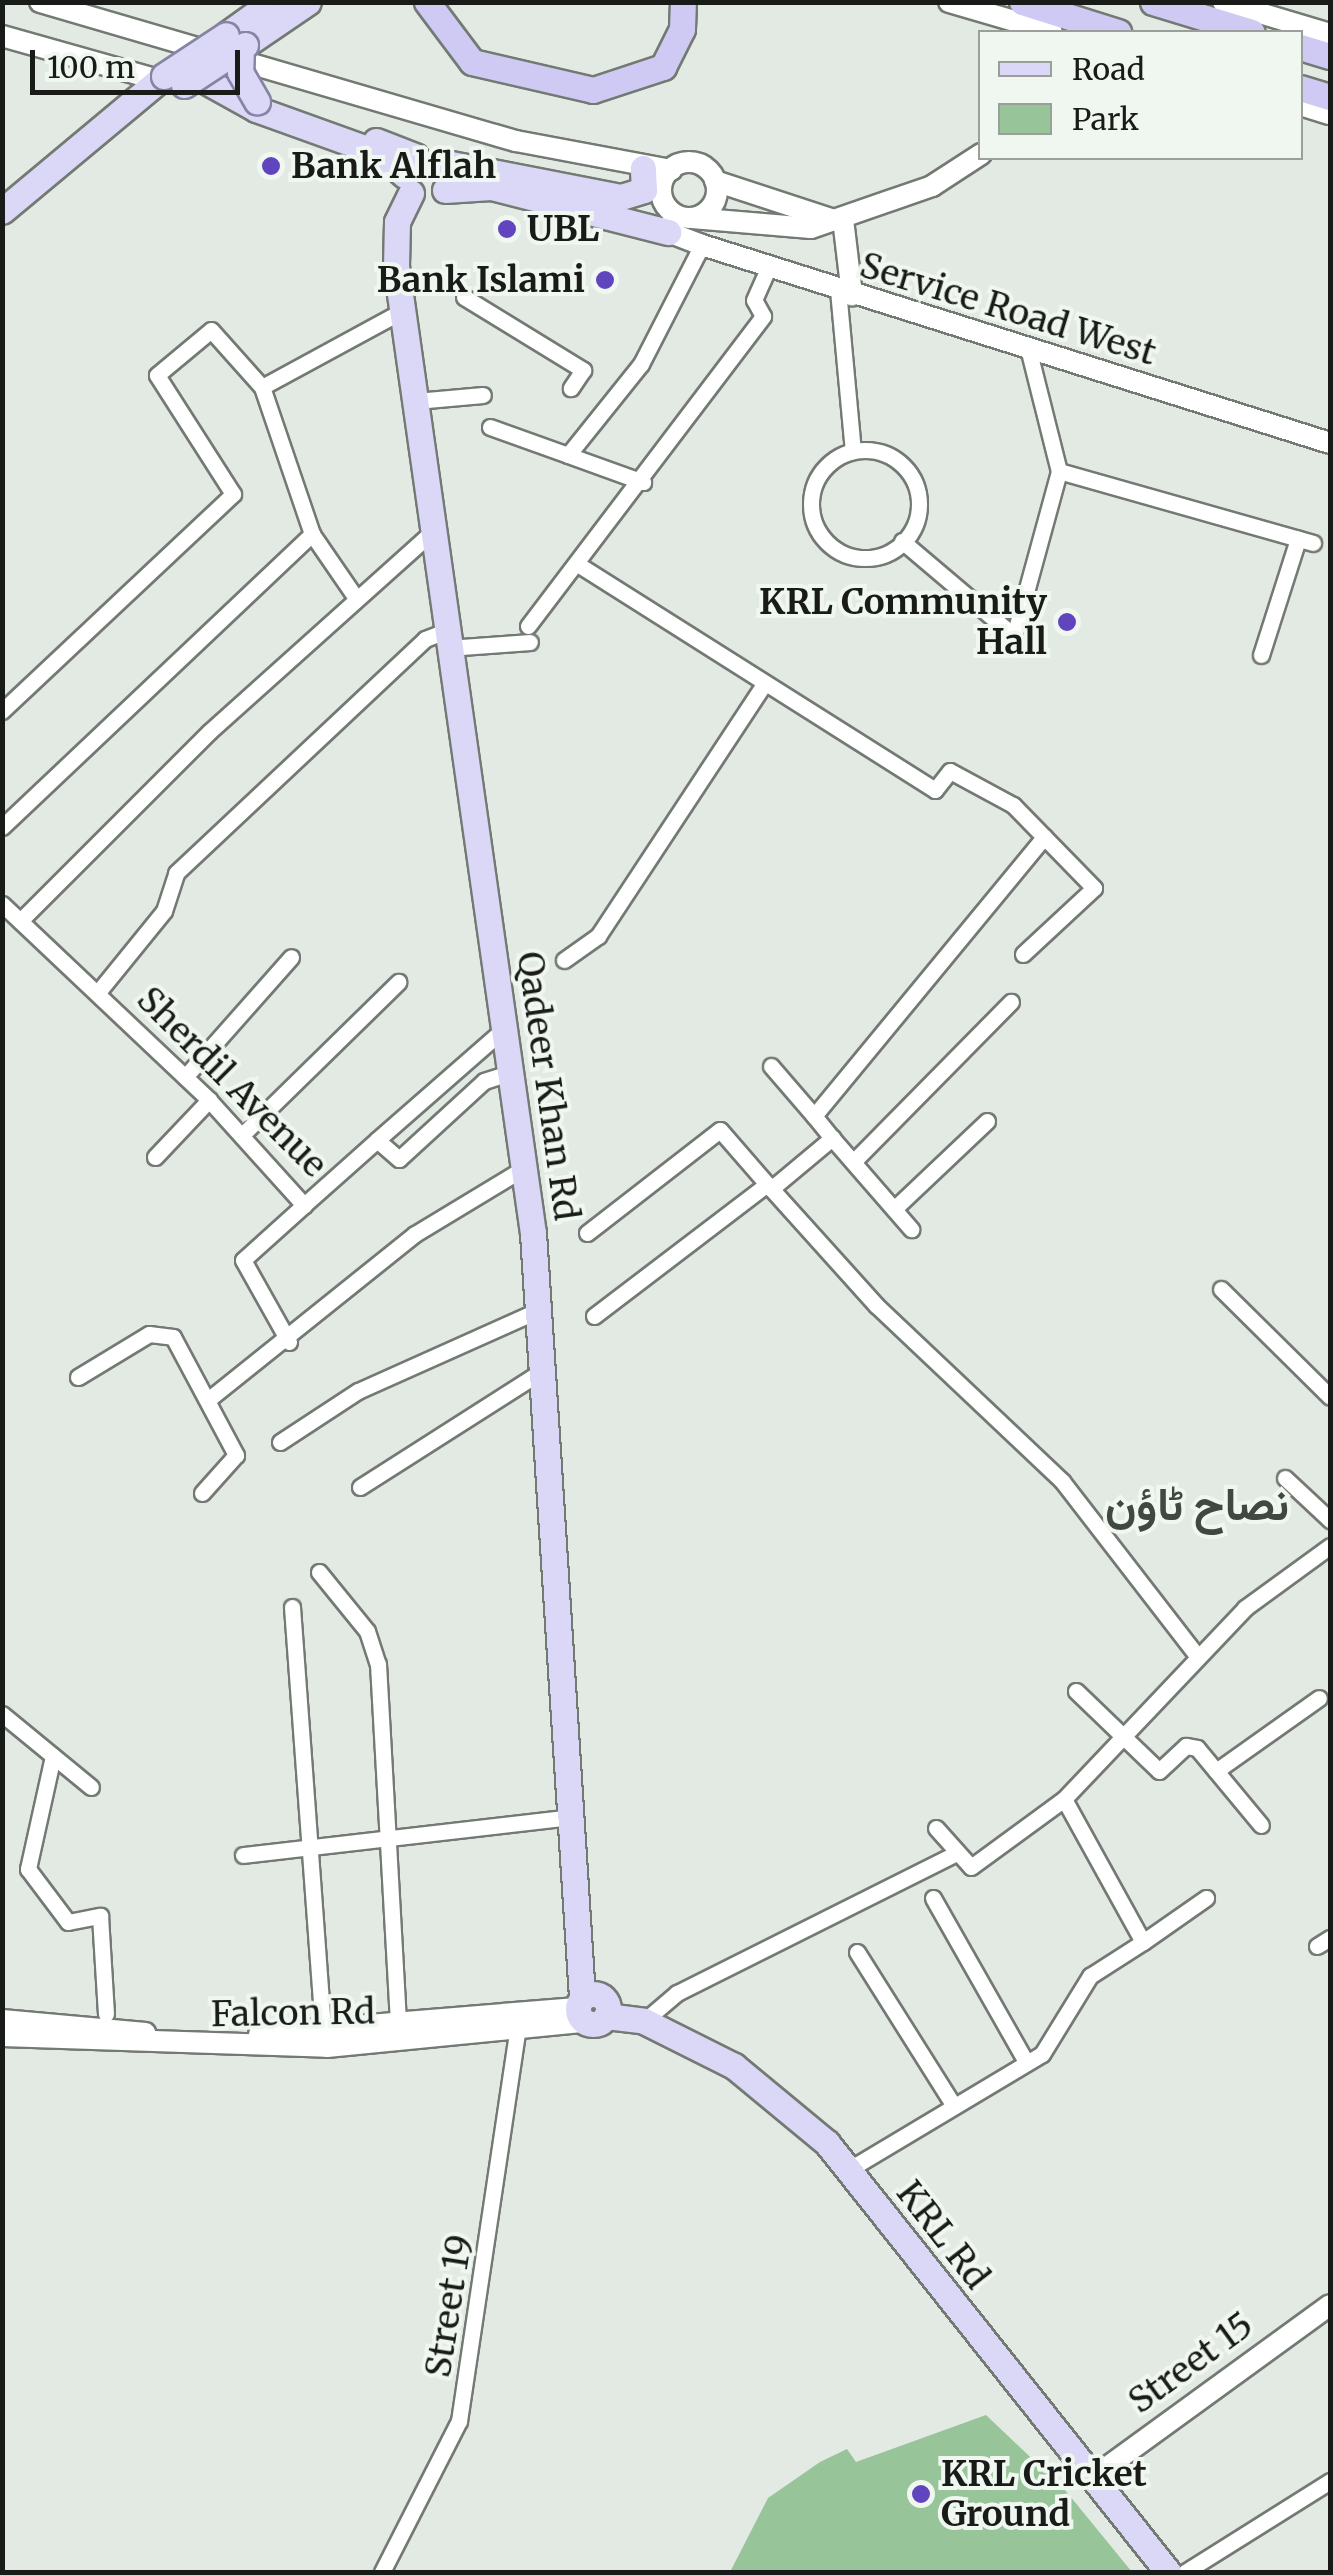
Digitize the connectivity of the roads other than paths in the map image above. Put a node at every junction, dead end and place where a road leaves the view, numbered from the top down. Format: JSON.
{"nodes":[{"id":1,"x":40,"y":2,"type":"edge"},
{"id":2,"x":272,"y":2,"type":"edge"},
{"id":3,"x":308,"y":2,"type":"edge"},
{"id":4,"x":427,"y":2,"type":"edge"},
{"id":5,"x":683,"y":2,"type":"edge"},
{"id":6,"x":949,"y":2,"type":"edge"},
{"id":7,"x":1022,"y":2,"type":"edge"},
{"id":8,"x":1153,"y":2,"type":"edge"},
{"id":9,"x":1223,"y":2,"type":"edge"},
{"id":10,"x":995,"y":16,"type":"junction"},
{"id":11,"x":1008,"y":30,"type":"edge"},
{"id":12,"x":1045,"y":30,"type":"edge"},
{"id":13,"x":1112,"y":30,"type":"edge"},
{"id":14,"x":1245,"y":30,"type":"edge"},
{"id":15,"x":1330,"y":34,"type":"edge"},
{"id":16,"x":2,"y":36,"type":"edge"},
{"id":17,"x":237,"y":42,"type":"junction"},
{"id":18,"x":1303,"y":48,"type":"edge"},
{"id":19,"x":1330,"y":56,"type":"edge"},
{"id":20,"x":176,"y":79,"type":"junction"},
{"id":21,"x":1303,"y":89,"type":"edge"},
{"id":22,"x":1330,"y":97,"type":"edge"},
{"id":23,"x":1303,"y":106,"type":"edge"},
{"id":24,"x":1330,"y":114,"type":"edge"},
{"id":25,"x":978,"y":155,"type":"edge"},
{"id":26,"x":643,"y":168,"type":"junction"},
{"id":27,"x":670,"y":170,"type":"junction"},
{"id":28,"x":715,"y":180,"type":"junction"},
{"id":29,"x":419,"y":182,"type":"junction"},
{"id":30,"x":2,"y":211,"type":"edge"},
{"id":31,"x":679,"y":222,"type":"junction"},
{"id":32,"x":839,"y":224,"type":"junction"},
{"id":33,"x":702,"y":245,"type":"junction"},
{"id":34,"x":769,"y":266,"type":"junction"},
{"id":35,"x":845,"y":287,"type":"junction"},
{"id":36,"x":464,"y":297,"type":"dead end"},
{"id":37,"x":402,"y":310,"type":"junction"},
{"id":38,"x":1028,"y":348,"type":"junction"},
{"id":39,"x":262,"y":387,"type":"junction"},
{"id":40,"x":571,"y":388,"type":"dead end"},
{"id":41,"x":483,"y":394,"type":"dead end"},
{"id":42,"x":428,"y":400,"type":"junction"},
{"id":43,"x":490,"y":427,"type":"dead end"},
{"id":44,"x":1330,"y":443,"type":"edge"},
{"id":45,"x":853,"y":451,"type":"junction"},
{"id":46,"x":568,"y":454,"type":"junction"},
{"id":47,"x":1058,"y":470,"type":"junction"},
{"id":48,"x":642,"y":482,"type":"junction"},
{"id":49,"x":434,"y":530,"type":"junction"},
{"id":50,"x":312,"y":534,"type":"junction"},
{"id":51,"x":902,"y":541,"type":"junction"},
{"id":52,"x":579,"y":565,"type":"junction"},
{"id":53,"x":354,"y":596,"type":"junction"},
{"id":54,"x":455,"y":638,"type":"junction"},
{"id":55,"x":1261,"y":655,"type":"dead end"},
{"id":56,"x":762,"y":686,"type":"junction"},
{"id":57,"x":2,"y":711,"type":"edge"},
{"id":58,"x":2,"y":827,"type":"edge"},
{"id":59,"x":1044,"y":837,"type":"junction"},
{"id":60,"x":10,"y":917,"type":"edge"},
{"id":61,"x":1022,"y":954,"type":"dead end"},
{"id":62,"x":292,"y":957,"type":"dead end"},
{"id":63,"x":564,"y":960,"type":"dead end"},
{"id":64,"x":398,"y":982,"type":"dead end"},
{"id":65,"x":99,"y":991,"type":"junction"},
{"id":66,"x":1011,"y":1002,"type":"dead end"},
{"id":67,"x":506,"y":1027,"type":"junction"},
{"id":68,"x":771,"y":1066,"type":"dead end"},
{"id":69,"x":512,"y":1072,"type":"junction"},
{"id":70,"x":185,"y":1076,"type":"junction"},
{"id":71,"x":209,"y":1100,"type":"junction"},
{"id":72,"x":814,"y":1116,"type":"junction"},
{"id":73,"x":987,"y":1121,"type":"dead end"},
{"id":74,"x":242,"y":1135,"type":"junction"},
{"id":75,"x":832,"y":1138,"type":"junction"},
{"id":76,"x":377,"y":1140,"type":"junction"},
{"id":77,"x":154,"y":1156,"type":"dead end"},
{"id":78,"x":853,"y":1162,"type":"junction"},
{"id":79,"x":524,"y":1168,"type":"junction"},
{"id":80,"x":769,"y":1186,"type":"junction"},
{"id":81,"x":304,"y":1205,"type":"junction"},
{"id":82,"x":894,"y":1210,"type":"junction"},
{"id":83,"x":911,"y":1229,"type":"dead end"},
{"id":84,"x":587,"y":1233,"type":"dead end"},
{"id":85,"x":1221,"y":1289,"type":"dead end"},
{"id":86,"x":539,"y":1310,"type":"junction"},
{"id":87,"x":594,"y":1316,"type":"dead end"},
{"id":88,"x":288,"y":1342,"type":"junction"},
{"id":89,"x":542,"y":1372,"type":"junction"},
{"id":90,"x":78,"y":1378,"type":"dead end"},
{"id":91,"x":1330,"y":1397,"type":"edge"},
{"id":92,"x":209,"y":1400,"type":"junction"},
{"id":93,"x":280,"y":1442,"type":"dead end"},
{"id":94,"x":1285,"y":1478,"type":"dead end"},
{"id":95,"x":360,"y":1487,"type":"dead end"},
{"id":96,"x":202,"y":1493,"type":"dead end"},
{"id":97,"x":1330,"y":1520,"type":"edge"},
{"id":98,"x":1330,"y":1546,"type":"edge"},
{"id":99,"x":319,"y":1572,"type":"dead end"},
{"id":100,"x":292,"y":1606,"type":"dead end"},
{"id":101,"x":1198,"y":1657,"type":"junction"},
{"id":102,"x":1076,"y":1691,"type":"dead end"},
{"id":103,"x":1319,"y":1698,"type":"dead end"},
{"id":104,"x":2,"y":1714,"type":"edge"},
{"id":105,"x":1123,"y":1740,"type":"junction"},
{"id":106,"x":53,"y":1756,"type":"junction"},
{"id":107,"x":1216,"y":1772,"type":"junction"},
{"id":108,"x":91,"y":1786,"type":"dead end"},
{"id":109,"x":1064,"y":1799,"type":"junction"},
{"id":110,"x":572,"y":1817,"type":"junction"},
{"id":111,"x":1261,"y":1826,"type":"dead end"},
{"id":112,"x":936,"y":1828,"type":"dead end"},
{"id":113,"x":384,"y":1840,"type":"junction"},
{"id":114,"x":316,"y":1844,"type":"junction"},
{"id":115,"x":243,"y":1854,"type":"dead end"},
{"id":116,"x":954,"y":1854,"type":"junction"},
{"id":117,"x":933,"y":1898,"type":"dead end"},
{"id":118,"x":1206,"y":1898,"type":"dead end"},
{"id":119,"x":1143,"y":1942,"type":"junction"},
{"id":120,"x":858,"y":1952,"type":"dead end"},
{"id":121,"x":589,"y":2007,"type":"junction"},
{"id":122,"x":106,"y":2014,"type":"dead end"},
{"id":123,"x":2,"y":2020,"type":"edge"},
{"id":124,"x":398,"y":2021,"type":"dead end"},
{"id":125,"x":644,"y":2021,"type":"junction"},
{"id":126,"x":324,"y":2025,"type":"dead end"},
{"id":127,"x":517,"y":2032,"type":"junction"},
{"id":128,"x":2,"y":2036,"type":"edge"},
{"id":129,"x":1026,"y":2062,"type":"junction"},
{"id":130,"x":954,"y":2106,"type":"junction"},
{"id":131,"x":848,"y":2170,"type":"junction"},
{"id":132,"x":1330,"y":2305,"type":"edge"},
{"id":133,"x":1092,"y":2478,"type":"junction"},
{"id":134,"x":1330,"y":2481,"type":"edge"},
{"id":135,"x":382,"y":2572,"type":"edge"},
{"id":136,"x":1168,"y":2572,"type":"edge"},
{"id":137,"x":1185,"y":2572,"type":"edge"}],
"edges":[{"from":1,"to":26,"type":"street"},
{"from":2,"to":17,"type":"main road"},
{"from":3,"to":17,"type":"main road"},
{"from":4,"to":5,"type":"highway"},
{"from":6,"to":10,"type":"street"},
{"from":7,"to":13,"type":"highway"},
{"from":8,"to":14,"type":"highway"},
{"from":9,"to":15,"type":"street"},
{"from":10,"to":11,"type":"street"},
{"from":10,"to":12,"type":"street"},
{"from":16,"to":20,"type":"street"},
{"from":17,"to":20,"type":"main road","bridge":true},
{"from":17,"to":29,"type":"main road","bridge":true},
{"from":18,"to":19,"type":"highway"},
{"from":20,"to":29,"type":"main road"},
{"from":20,"to":30,"type":"main road"},
{"from":21,"to":22,"type":"highway"},
{"from":23,"to":24,"type":"street"},
{"from":25,"to":32,"type":"street"},
{"from":26,"to":27,"type":"street"},
{"from":26,"to":29,"type":"main road"},
{"from":27,"to":28,"type":"street"},
{"from":27,"to":31,"type":"street"},
{"from":28,"to":31,"type":"street"},
{"from":28,"to":32,"type":"street"},
{"from":29,"to":31,"type":"main road"},
{"from":29,"to":37,"type":"main road","name":"Qadeer Khan Rd"},
{"from":29,"to":42,"type":"main road","name":"Qadeer Khan Rd"},
{"from":31,"to":32,"type":"street"},
{"from":31,"to":33,"type":"street","name":"Service Road West"},
{"from":32,"to":35,"type":"street"},
{"from":33,"to":34,"type":"street","name":"Service Road West"},
{"from":33,"to":46,"type":"street"},
{"from":34,"to":35,"type":"street","name":"Service Road West"},
{"from":34,"to":48,"type":"street"},
{"from":35,"to":38,"type":"street","name":"Service Road West"},
{"from":35,"to":45,"type":"street"},
{"from":36,"to":40,"type":"street"},
{"from":37,"to":39,"type":"street"},
{"from":37,"to":49,"type":"main road","name":"Qadeer Khan Rd"},
{"from":38,"to":44,"type":"street","name":"Service Road West"},
{"from":38,"to":47,"type":"street"},
{"from":39,"to":50,"type":"street"},
{"from":39,"to":57,"type":"street"},
{"from":41,"to":42,"type":"street"},
{"from":42,"to":54,"type":"main road","name":"Qadeer Khan Rd"},
{"from":43,"to":46,"type":"street"},
{"from":45,"to":51,"type":"street"},
{"from":45,"to":51,"type":"street"},
{"from":46,"to":48,"type":"street"},
{"from":47,"to":51,"type":"street"},
{"from":47,"to":55,"type":"street"},
{"from":48,"to":52,"type":"street"},
{"from":49,"to":53,"type":"street"},
{"from":49,"to":54,"type":"main road","name":"Qadeer Khan Rd"},
{"from":50,"to":53,"type":"street"},
{"from":50,"to":58,"type":"street"},
{"from":52,"to":54,"type":"street"},
{"from":52,"to":56,"type":"street"},
{"from":53,"to":60,"type":"street"},
{"from":54,"to":65,"type":"street"},
{"from":54,"to":67,"type":"main road","name":"Qadeer Khan Rd"},
{"from":54,"to":121,"type":"main road","name":"Qadeer Khan Rd"},
{"from":56,"to":59,"type":"street"},
{"from":56,"to":63,"type":"street"},
{"from":59,"to":61,"type":"street"},
{"from":59,"to":72,"type":"street"},
{"from":60,"to":65,"type":"street","name":"Sherdil Avenue"},
{"from":62,"to":70,"type":"street"},
{"from":64,"to":74,"type":"street"},
{"from":65,"to":70,"type":"street","name":"Sherdil Avenue"},
{"from":66,"to":78,"type":"street"},
{"from":67,"to":69,"type":"main road","name":"Qadeer Khan Rd"},
{"from":67,"to":76,"type":"street"},
{"from":68,"to":72,"type":"street"},
{"from":69,"to":76,"type":"street","name":"Sherdil Avenue"},
{"from":69,"to":79,"type":"main road","name":"Qadeer Khan Rd"},
{"from":70,"to":71,"type":"street","name":"Sherdil Avenue"},
{"from":71,"to":74,"type":"street","name":"Sherdil Avenue"},
{"from":71,"to":77,"type":"street"},
{"from":72,"to":75,"type":"street"},
{"from":73,"to":82,"type":"street"},
{"from":74,"to":81,"type":"street","name":"Sherdil Avenue"},
{"from":75,"to":78,"type":"street"},
{"from":75,"to":80,"type":"street"},
{"from":76,"to":81,"type":"street","name":"Sherdil Avenue"},
{"from":78,"to":82,"type":"street"},
{"from":79,"to":86,"type":"main road","name":"Qadeer Khan Rd"},
{"from":79,"to":88,"type":"street"},
{"from":80,"to":84,"type":"street"},
{"from":80,"to":87,"type":"street"},
{"from":80,"to":101,"type":"street"},
{"from":81,"to":88,"type":"street"},
{"from":82,"to":83,"type":"street"},
{"from":85,"to":91,"type":"street"},
{"from":86,"to":89,"type":"main road","name":"Qadeer Khan Rd"},
{"from":86,"to":93,"type":"street"},
{"from":88,"to":92,"type":"street"},
{"from":89,"to":95,"type":"street"},
{"from":89,"to":110,"type":"main road","name":"Qadeer Khan Rd"},
{"from":90,"to":92,"type":"street"},
{"from":92,"to":96,"type":"street"},
{"from":94,"to":97,"type":"street"},
{"from":98,"to":101,"type":"street"},
{"from":99,"to":113,"type":"street"},
{"from":100,"to":114,"type":"street"},
{"from":101,"to":105,"type":"street"},
{"from":102,"to":105,"type":"street"},
{"from":103,"to":107,"type":"street"},
{"from":104,"to":106,"type":"street"},
{"from":105,"to":107,"type":"street"},
{"from":105,"to":109,"type":"street"},
{"from":106,"to":108,"type":"street"},
{"from":106,"to":122,"type":"street"},
{"from":107,"to":111,"type":"street"},
{"from":109,"to":116,"type":"street"},
{"from":109,"to":119,"type":"street"},
{"from":110,"to":113,"type":"street"},
{"from":110,"to":121,"type":"main road","name":"Qadeer Khan Rd"},
{"from":112,"to":116,"type":"street"},
{"from":113,"to":114,"type":"street"},
{"from":113,"to":124,"type":"street"},
{"from":114,"to":115,"type":"street"},
{"from":114,"to":126,"type":"street"},
{"from":116,"to":125,"type":"street"},
{"from":117,"to":129,"type":"street"},
{"from":118,"to":119,"type":"street"},
{"from":119,"to":129,"type":"street"},
{"from":120,"to":130,"type":"street"},
{"from":121,"to":123,"type":"street","name":"Falcon Rd"},
{"from":121,"to":125,"type":"main road","name":"KRL Rd"},
{"from":121,"to":127,"type":"street","name":"Falcon Rd"},
{"from":125,"to":131,"type":"main road","name":"KRL Rd"},
{"from":127,"to":128,"type":"street","name":"Falcon Rd"},
{"from":127,"to":135,"type":"street","name":"Street 19"},
{"from":129,"to":130,"type":"street"},
{"from":130,"to":131,"type":"street"},
{"from":131,"to":133,"type":"main road","name":"KRL Rd"},
{"from":132,"to":133,"type":"street","name":"Street 15"},
{"from":133,"to":136,"type":"main road","name":"KRL Rd"},
{"from":134,"to":137,"type":"street"}]}
